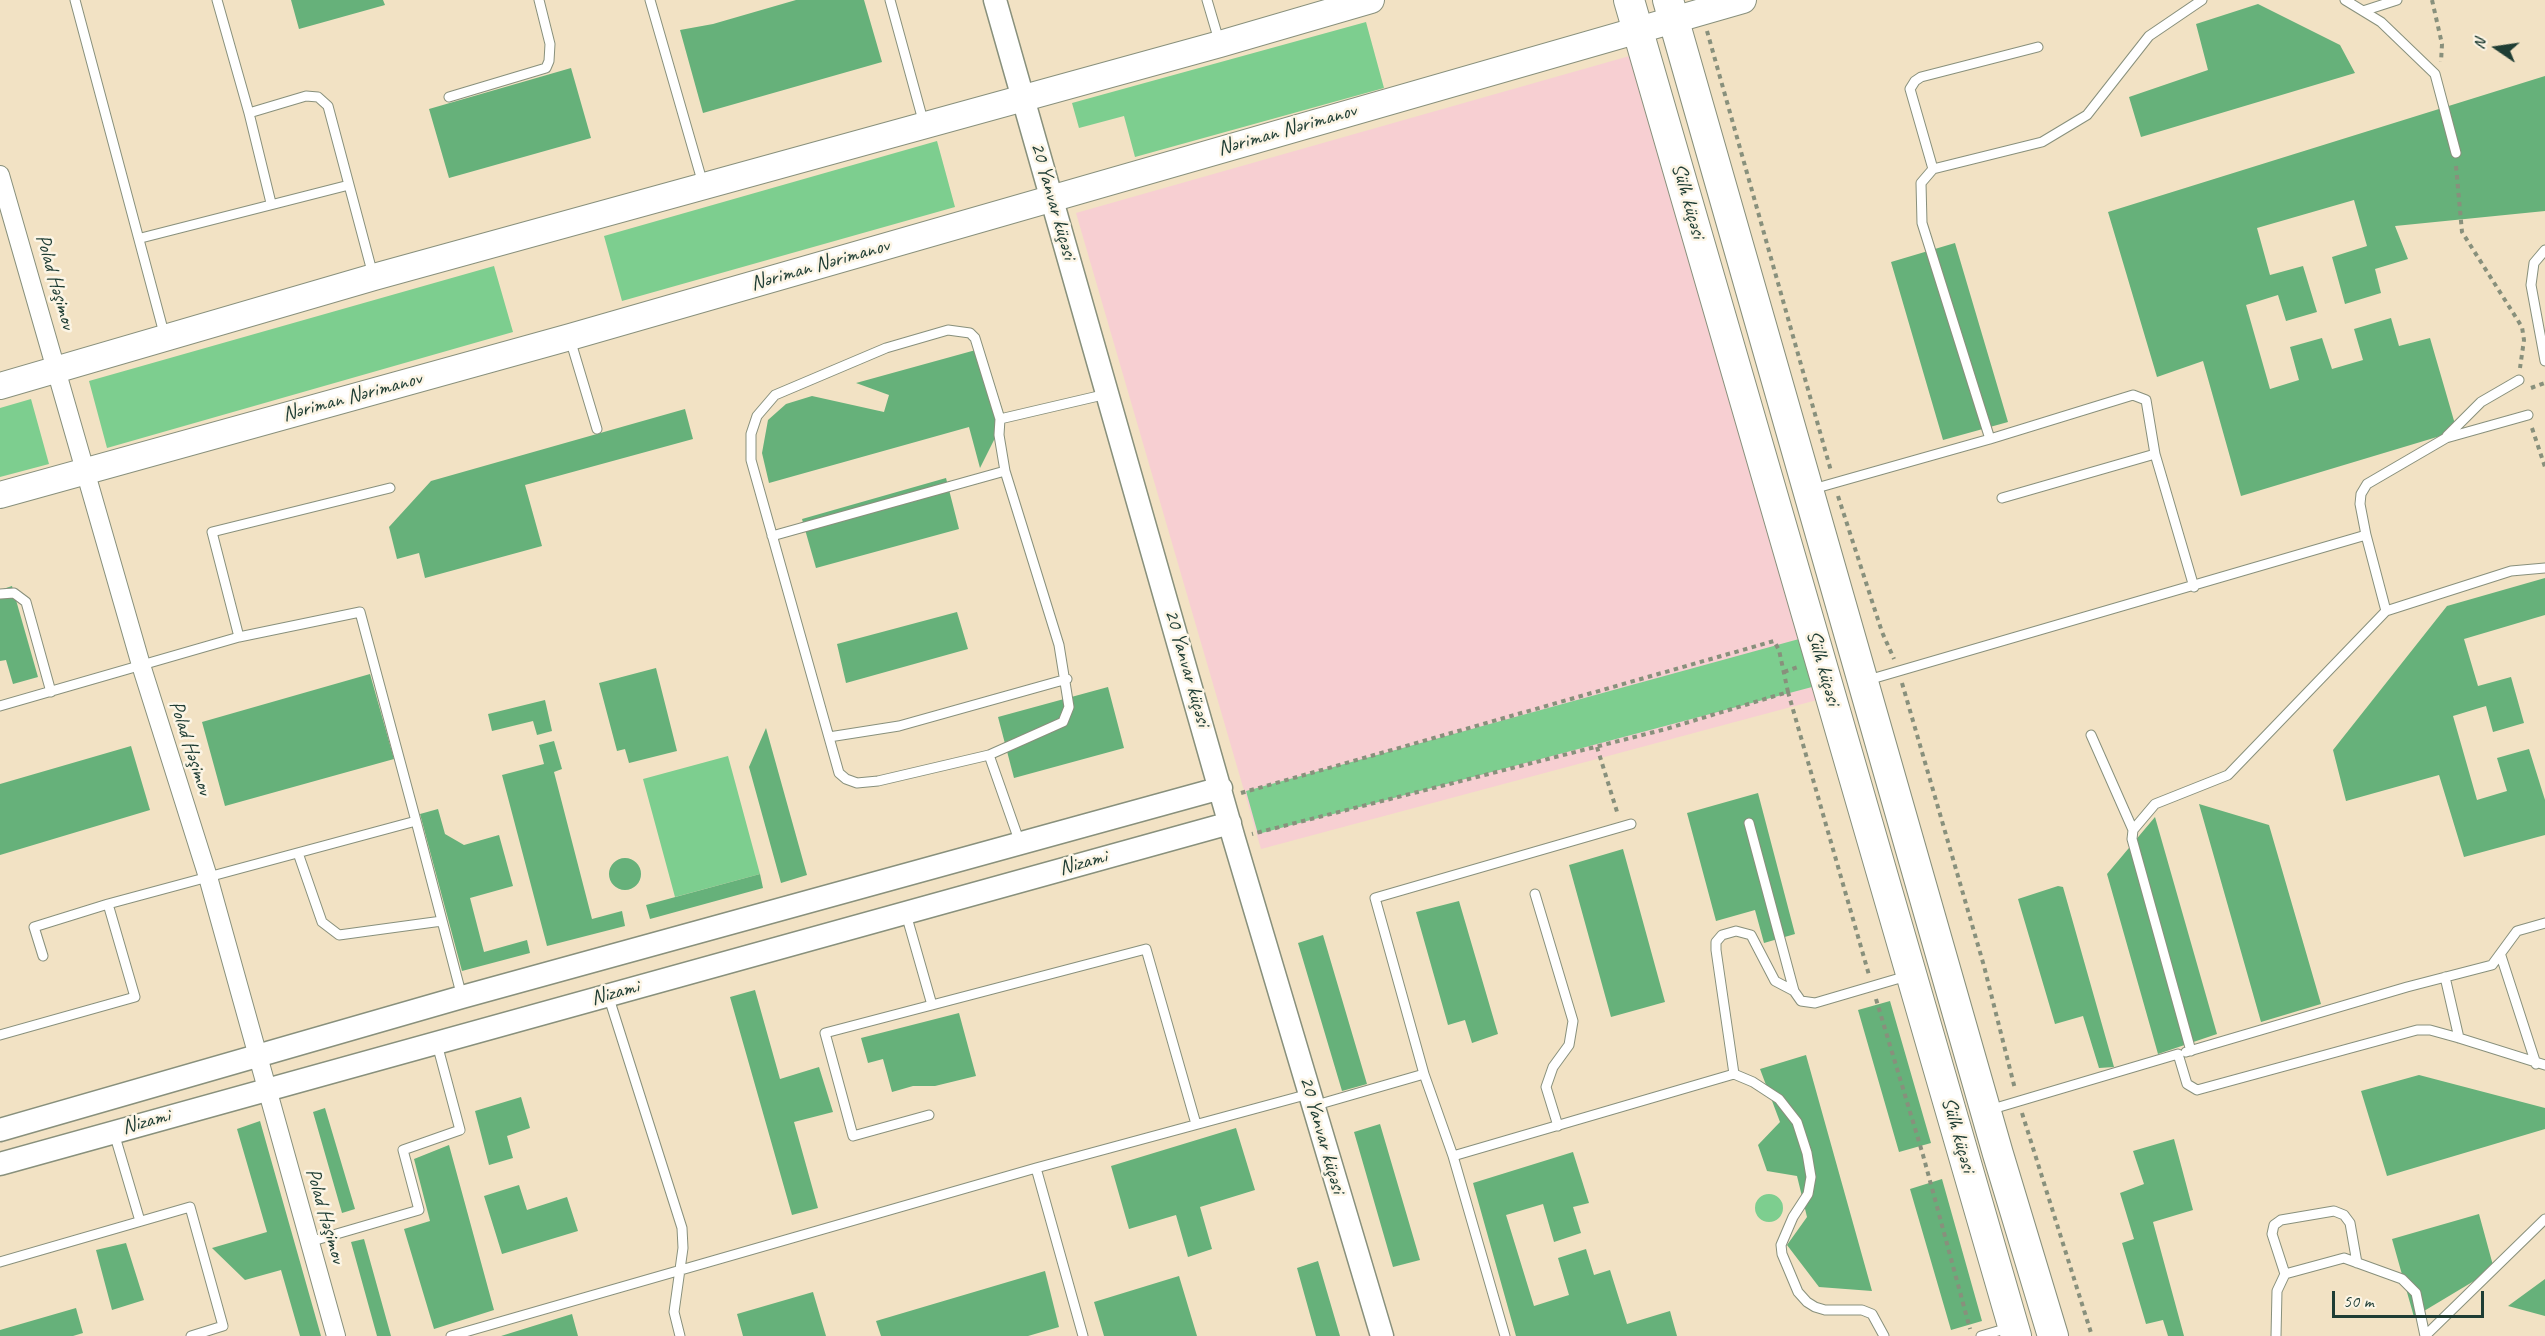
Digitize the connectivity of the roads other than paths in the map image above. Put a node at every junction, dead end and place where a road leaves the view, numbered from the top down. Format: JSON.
{"nodes":[{"id":1,"x":75,"y":0,"type":"edge"},
{"id":2,"x":217,"y":0,"type":"edge"},
{"id":3,"x":539,"y":0,"type":"edge"},
{"id":4,"x":650,"y":0,"type":"edge"},
{"id":5,"x":890,"y":0,"type":"edge"},
{"id":6,"x":995,"y":0,"type":"edge"},
{"id":7,"x":1207,"y":0,"type":"edge"},
{"id":8,"x":1371,"y":0,"type":"edge"},
{"id":9,"x":1629,"y":0,"type":"edge"},
{"id":10,"x":1743,"y":0,"type":"edge"},
{"id":11,"x":2202,"y":0,"type":"edge"},
{"id":12,"x":2345,"y":0,"type":"edge"},
{"id":13,"x":2397,"y":0,"type":"edge"},
{"id":14,"x":1671,"y":10,"type":"edge"},
{"id":15,"x":2362,"y":10,"type":"junction"},
{"id":16,"x":1638,"y":29,"type":"junction"},
{"id":17,"x":1220,"y":44,"type":"junction"},
{"id":18,"x":2038,"y":47,"type":"dead end"},
{"id":19,"x":449,"y":97,"type":"dead end"},
{"id":20,"x":1024,"y":98,"type":"junction"},
{"id":21,"x":249,"y":114,"type":"junction"},
{"id":22,"x":925,"y":126,"type":"junction"},
{"id":23,"x":2456,"y":153,"type":"road end"},
{"id":24,"x":1933,"y":169,"type":"junction"},
{"id":25,"x":0,"y":175,"type":"edge"},
{"id":26,"x":349,"y":185,"type":"junction"},
{"id":27,"x":704,"y":186,"type":"junction"},
{"id":28,"x":1051,"y":198,"type":"junction"},
{"id":29,"x":271,"y":203,"type":"junction"},
{"id":30,"x":141,"y":238,"type":"junction"},
{"id":31,"x":2545,"y":250,"type":"edge"},
{"id":32,"x":374,"y":277,"type":"junction"},
{"id":33,"x":165,"y":337,"type":"junction"},
{"id":34,"x":570,"y":337,"type":"junction"},
{"id":35,"x":2545,"y":361,"type":"edge"},
{"id":36,"x":57,"y":369,"type":"junction"},
{"id":37,"x":2519,"y":380,"type":"road end"},
{"id":38,"x":0,"y":386,"type":"edge"},
{"id":39,"x":1109,"y":394,"type":"junction"},
{"id":40,"x":2528,"y":415,"type":"road end"},
{"id":41,"x":1000,"y":419,"type":"junction"},
{"id":42,"x":597,"y":429,"type":"dead end"},
{"id":43,"x":2446,"y":438,"type":"junction"},
{"id":44,"x":1990,"y":439,"type":"junction"},
{"id":45,"x":2155,"y":454,"type":"junction"},
{"id":46,"x":86,"y":470,"type":"junction"},
{"id":47,"x":1005,"y":471,"type":"junction"},
{"id":48,"x":390,"y":488,"type":"dead end"},
{"id":49,"x":1808,"y":491,"type":"junction"},
{"id":50,"x":0,"y":495,"type":"edge"},
{"id":51,"x":2002,"y":498,"type":"dead end"},
{"id":52,"x":772,"y":536,"type":"junction"},
{"id":53,"x":2366,"y":536,"type":"junction"},
{"id":54,"x":2545,"y":568,"type":"edge"},
{"id":55,"x":2194,"y":587,"type":"junction"},
{"id":56,"x":0,"y":594,"type":"edge"},
{"id":57,"x":2386,"y":611,"type":"junction"},
{"id":58,"x":239,"y":637,"type":"junction"},
{"id":59,"x":141,"y":665,"type":"junction"},
{"id":60,"x":1067,"y":679,"type":"junction"},
{"id":61,"x":1862,"y":681,"type":"junction"},
{"id":62,"x":51,"y":692,"type":"junction"},
{"id":63,"x":0,"y":706,"type":"edge"},
{"id":64,"x":2091,"y":735,"type":"dead end"},
{"id":65,"x":829,"y":737,"type":"junction"},
{"id":66,"x":989,"y":755,"type":"junction"},
{"id":67,"x":1222,"y":793,"type":"junction"},
{"id":68,"x":416,"y":821,"type":"junction"},
{"id":69,"x":1749,"y":823,"type":"dead end"},
{"id":70,"x":1626,"y":826,"type":"road end"},
{"id":71,"x":2133,"y":830,"type":"junction"},
{"id":72,"x":1232,"y":831,"type":"junction"},
{"id":73,"x":1020,"y":844,"type":"junction"},
{"id":74,"x":298,"y":853,"type":"junction"},
{"id":75,"x":208,"y":877,"type":"junction"},
{"id":76,"x":1535,"y":894,"type":"dead end"},
{"id":77,"x":108,"y":904,"type":"junction"},
{"id":78,"x":906,"y":911,"type":"junction"},
{"id":79,"x":442,"y":921,"type":"junction"},
{"id":80,"x":2545,"y":923,"type":"edge"},
{"id":81,"x":43,"y":956,"type":"dead end"},
{"id":82,"x":2501,"y":956,"type":"junction"},
{"id":83,"x":1912,"y":975,"type":"junction"},
{"id":84,"x":2445,"y":977,"type":"junction"},
{"id":85,"x":1794,"y":991,"type":"junction"},
{"id":86,"x":608,"y":995,"type":"junction"},
{"id":87,"x":462,"y":997,"type":"junction"},
{"id":88,"x":932,"y":1005,"type":"junction"},
{"id":89,"x":0,"y":1035,"type":"edge"},
{"id":90,"x":2459,"y":1038,"type":"junction"},
{"id":91,"x":436,"y":1042,"type":"junction"},
{"id":92,"x":2191,"y":1051,"type":"junction"},
{"id":93,"x":2178,"y":1054,"type":"junction"},
{"id":94,"x":257,"y":1055,"type":"junction"},
{"id":95,"x":2540,"y":1065,"type":"edge"},
{"id":96,"x":1424,"y":1074,"type":"junction"},
{"id":97,"x":1734,"y":1074,"type":"junction"},
{"id":98,"x":266,"y":1089,"type":"junction"},
{"id":99,"x":1311,"y":1100,"type":"junction"},
{"id":100,"x":1987,"y":1111,"type":"junction"},
{"id":101,"x":929,"y":1115,"type":"dead end"},
{"id":102,"x":1196,"y":1125,"type":"junction"},
{"id":103,"x":1558,"y":1125,"type":"junction"},
{"id":104,"x":0,"y":1130,"type":"edge"},
{"id":105,"x":113,"y":1131,"type":"junction"},
{"id":106,"x":1453,"y":1156,"type":"junction"},
{"id":107,"x":0,"y":1164,"type":"edge"},
{"id":108,"x":1036,"y":1168,"type":"junction"},
{"id":109,"x":2545,"y":1219,"type":"edge"},
{"id":110,"x":140,"y":1221,"type":"junction"},
{"id":111,"x":309,"y":1242,"type":"junction"},
{"id":112,"x":0,"y":1262,"type":"edge"},
{"id":113,"x":2357,"y":1263,"type":"junction"},
{"id":114,"x":679,"y":1270,"type":"junction"},
{"id":115,"x":2284,"y":1274,"type":"junction"},
{"id":116,"x":2015,"y":1331,"type":"edge"},
{"id":117,"x":191,"y":1336,"type":"edge"},
{"id":118,"x":336,"y":1336,"type":"edge"},
{"id":119,"x":451,"y":1336,"type":"edge"},
{"id":120,"x":680,"y":1336,"type":"edge"},
{"id":121,"x":1083,"y":1336,"type":"edge"},
{"id":122,"x":1382,"y":1336,"type":"edge"},
{"id":123,"x":1506,"y":1336,"type":"edge"},
{"id":124,"x":1884,"y":1336,"type":"edge"},
{"id":125,"x":1981,"y":1336,"type":"edge"},
{"id":126,"x":2053,"y":1336,"type":"edge"},
{"id":127,"x":2276,"y":1336,"type":"edge"},
{"id":128,"x":2425,"y":1336,"type":"edge"}],
"edges":[{"from":1,"to":30,"type":"lane"},
{"from":2,"to":21,"type":"lane"},
{"from":3,"to":19,"type":"lane"},
{"from":4,"to":27,"type":"lane"},
{"from":5,"to":22,"type":"lane"},
{"from":6,"to":20,"type":"street","name":"20 Yanvar küçəsi"},
{"from":7,"to":17,"type":"lane"},
{"from":8,"to":17,"type":"main road"},
{"from":9,"to":16,"type":"highway","name":"Sülh küçəsi"},
{"from":10,"to":14,"type":"main road"},
{"from":11,"to":24,"type":"lane"},
{"from":12,"to":15,"type":"lane"},
{"from":13,"to":15,"type":"lane"},
{"from":14,"to":16,"type":"main road","name":"Nəriman Nərimanov"},
{"from":14,"to":49,"type":"highway","name":"Sülh küçəsi"},
{"from":15,"to":23,"type":"lane"},
{"from":16,"to":28,"type":"main road","name":"Nəriman Nərimanov"},
{"from":16,"to":83,"type":"highway","name":"Sülh küçəsi"},
{"from":17,"to":20,"type":"main road"},
{"from":18,"to":24,"type":"lane"},
{"from":20,"to":22,"type":"main road"},
{"from":20,"to":28,"type":"street","name":"20 Yanvar küçəsi"},
{"from":21,"to":26,"type":"lane"},
{"from":21,"to":29,"type":"lane"},
{"from":22,"to":27,"type":"main road"},
{"from":24,"to":44,"type":"lane"},
{"from":25,"to":36,"type":"street","name":"Polad Həşimov"},
{"from":26,"to":29,"type":"lane"},
{"from":26,"to":32,"type":"lane"},
{"from":27,"to":32,"type":"main road"},
{"from":28,"to":34,"type":"main road","name":"Nəriman Nərimanov"},
{"from":28,"to":39,"type":"street","name":"20 Yanvar küçəsi"},
{"from":29,"to":30,"type":"lane"},
{"from":30,"to":33,"type":"lane"},
{"from":31,"to":35,"type":"lane"},
{"from":32,"to":33,"type":"main road"},
{"from":33,"to":36,"type":"main road"},
{"from":34,"to":42,"type":"lane"},
{"from":34,"to":46,"type":"main road","name":"Nəriman Nərimanov"},
{"from":36,"to":38,"type":"main road"},
{"from":36,"to":46,"type":"street","name":"Polad Həşimov"},
{"from":37,"to":43,"type":"lane"},
{"from":39,"to":41,"type":"lane"},
{"from":39,"to":67,"type":"street","name":"20 Yanvar küçəsi"},
{"from":40,"to":43,"type":"lane"},
{"from":41,"to":47,"type":"lane"},
{"from":41,"to":52,"type":"lane"},
{"from":43,"to":53,"type":"lane"},
{"from":44,"to":45,"type":"lane"},
{"from":44,"to":49,"type":"lane"},
{"from":45,"to":51,"type":"lane"},
{"from":45,"to":55,"type":"lane"},
{"from":46,"to":50,"type":"main road","name":"Nəriman Nərimanov"},
{"from":46,"to":59,"type":"street","name":"Polad Həşimov"},
{"from":47,"to":52,"type":"lane"},
{"from":47,"to":60,"type":"lane"},
{"from":48,"to":58,"type":"lane"},
{"from":49,"to":61,"type":"highway","name":"Sülh küçəsi"},
{"from":52,"to":65,"type":"lane"},
{"from":53,"to":55,"type":"lane"},
{"from":53,"to":57,"type":"lane"},
{"from":54,"to":57,"type":"lane"},
{"from":55,"to":61,"type":"lane"},
{"from":56,"to":62,"type":"lane"},
{"from":57,"to":71,"type":"lane"},
{"from":58,"to":59,"type":"lane"},
{"from":58,"to":68,"type":"lane"},
{"from":59,"to":62,"type":"lane"},
{"from":59,"to":75,"type":"street","name":"Polad Həşimov"},
{"from":60,"to":65,"type":"lane"},
{"from":60,"to":66,"type":"lane"},
{"from":61,"to":100,"type":"highway","name":"Sülh küçəsi"},
{"from":62,"to":63,"type":"lane"},
{"from":64,"to":71,"type":"lane"},
{"from":65,"to":66,"type":"lane"},
{"from":66,"to":73,"type":"lane"},
{"from":67,"to":72,"type":"street","name":"20 Yanvar küçəsi"},
{"from":67,"to":73,"type":"street","name":"Nizami"},
{"from":68,"to":74,"type":"lane"},
{"from":68,"to":79,"type":"lane"},
{"from":69,"to":85,"type":"lane"},
{"from":70,"to":96,"type":"lane"},
{"from":71,"to":92,"type":"lane"},
{"from":72,"to":78,"type":"street","name":"Nizami"},
{"from":72,"to":99,"type":"street","name":"20 Yanvar küçəsi"},
{"from":73,"to":87,"type":"street","name":"Nizami"},
{"from":74,"to":75,"type":"lane"},
{"from":74,"to":79,"type":"lane"},
{"from":75,"to":77,"type":"lane"},
{"from":75,"to":94,"type":"street","name":"Polad Həşimov"},
{"from":76,"to":103,"type":"lane"},
{"from":77,"to":81,"type":"lane"},
{"from":77,"to":89,"type":"lane"},
{"from":78,"to":86,"type":"street","name":"Nizami"},
{"from":78,"to":88,"type":"lane"},
{"from":79,"to":87,"type":"lane"},
{"from":80,"to":82,"type":"lane"},
{"from":82,"to":84,"type":"lane"},
{"from":82,"to":95,"type":"lane"},
{"from":83,"to":85,"type":"lane"},
{"from":83,"to":116,"type":"highway","name":"Sülh küçəsi"},
{"from":84,"to":90,"type":"lane"},
{"from":84,"to":92,"type":"lane"},
{"from":85,"to":97,"type":"lane"},
{"from":86,"to":91,"type":"street","name":"Nizami"},
{"from":86,"to":114,"type":"lane"},
{"from":87,"to":94,"type":"street","name":"Nizami"},
{"from":88,"to":101,"type":"lane"},
{"from":88,"to":102,"type":"lane"},
{"from":90,"to":93,"type":"lane"},
{"from":90,"to":95,"type":"lane"},
{"from":91,"to":98,"type":"street","name":"Nizami"},
{"from":91,"to":111,"type":"lane"},
{"from":92,"to":93,"type":"lane"},
{"from":93,"to":100,"type":"lane"},
{"from":94,"to":98,"type":"street","name":"Polad Həşimov"},
{"from":94,"to":104,"type":"street","name":"Nizami"},
{"from":96,"to":99,"type":"lane"},
{"from":96,"to":106,"type":"lane"},
{"from":97,"to":103,"type":"lane"},
{"from":97,"to":124,"type":"lane"},
{"from":98,"to":105,"type":"street","name":"Nizami"},
{"from":98,"to":111,"type":"street","name":"Polad Həşimov"},
{"from":99,"to":102,"type":"lane"},
{"from":99,"to":122,"type":"street","name":"20 Yanvar küçəsi"},
{"from":100,"to":126,"type":"highway","name":"Sülh küçəsi"},
{"from":102,"to":108,"type":"lane"},
{"from":103,"to":106,"type":"lane"},
{"from":105,"to":107,"type":"street","name":"Nizami"},
{"from":105,"to":110,"type":"lane"},
{"from":106,"to":123,"type":"lane"},
{"from":108,"to":114,"type":"lane"},
{"from":108,"to":121,"type":"lane"},
{"from":109,"to":128,"type":"lane"},
{"from":110,"to":112,"type":"lane"},
{"from":110,"to":117,"type":"lane"},
{"from":111,"to":118,"type":"street","name":"Polad Həşimov"},
{"from":113,"to":115,"type":"lane"},
{"from":113,"to":115,"type":"lane"},
{"from":113,"to":128,"type":"lane"},
{"from":114,"to":119,"type":"lane"},
{"from":114,"to":120,"type":"lane"},
{"from":115,"to":127,"type":"lane"},
{"from":116,"to":125,"type":"lane"}]}
